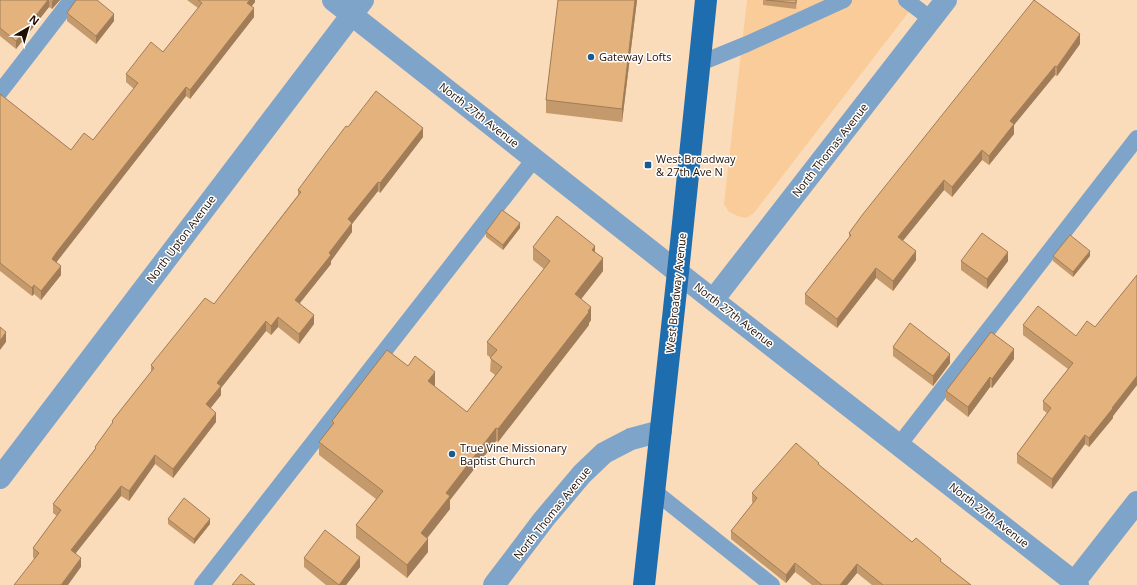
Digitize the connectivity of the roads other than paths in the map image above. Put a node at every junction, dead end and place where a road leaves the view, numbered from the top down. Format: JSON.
{"nodes":[{"id":1,"x":71,"y":0,"type":"edge"},
{"id":2,"x":334,"y":0,"type":"edge"},
{"id":3,"x":706,"y":0,"type":"edge"},
{"id":4,"x":844,"y":0,"type":"edge"},
{"id":5,"x":906,"y":0,"type":"edge"},
{"id":6,"x":946,"y":0,"type":"edge"},
{"id":7,"x":357,"y":7,"type":"edge"},
{"id":8,"x":931,"y":19,"type":"junction"},
{"id":9,"x":698,"y":64,"type":"junction"},
{"id":10,"x":0,"y":92,"type":"edge"},
{"id":11,"x":1137,"y":138,"type":"edge"},
{"id":12,"x":535,"y":158,"type":"junction"},
{"id":13,"x":678,"y":272,"type":"junction"},
{"id":14,"x":713,"y":300,"type":"junction"},
{"id":15,"x":661,"y":431,"type":"junction"},
{"id":16,"x":899,"y":445,"type":"junction"},
{"id":17,"x":0,"y":478,"type":"edge"},
{"id":18,"x":654,"y":491,"type":"junction"},
{"id":19,"x":1137,"y":502,"type":"edge"},
{"id":20,"x":1075,"y":584,"type":"edge"},
{"id":21,"x":202,"y":585,"type":"edge"},
{"id":22,"x":494,"y":585,"type":"edge"},
{"id":23,"x":644,"y":585,"type":"edge"},
{"id":24,"x":772,"y":585,"type":"edge"}],
"edges":[{"from":1,"to":10,"type":"lane"},
{"from":2,"to":7,"type":"street","name":"North 27th Avenue"},
{"from":3,"to":9,"type":"main road","name":"West Broadway Avenue"},
{"from":4,"to":9,"type":"lane"},
{"from":5,"to":8,"type":"lane"},
{"from":6,"to":8,"type":"street","name":"North Thomas Avenue"},
{"from":7,"to":12,"type":"street","name":"North 27th Avenue"},
{"from":7,"to":17,"type":"street","name":"North Upton Avenue"},
{"from":8,"to":14,"type":"street","name":"North Thomas Avenue"},
{"from":9,"to":13,"type":"main road","name":"West Broadway Avenue"},
{"from":11,"to":16,"type":"lane"},
{"from":12,"to":13,"type":"street","name":"North 27th Avenue"},
{"from":12,"to":21,"type":"lane"},
{"from":13,"to":14,"type":"street","name":"North 27th Avenue"},
{"from":13,"to":15,"type":"main road","name":"West Broadway Avenue"},
{"from":14,"to":16,"type":"street","name":"North 27th Avenue"},
{"from":15,"to":18,"type":"main road","name":"West Broadway Avenue"},
{"from":15,"to":22,"type":"street","name":"North Thomas Avenue"},
{"from":16,"to":20,"type":"street","name":"North 27th Avenue"},
{"from":18,"to":23,"type":"main road","name":"West Broadway Avenue"},
{"from":18,"to":24,"type":"lane"},
{"from":19,"to":20,"type":"street"}]}
